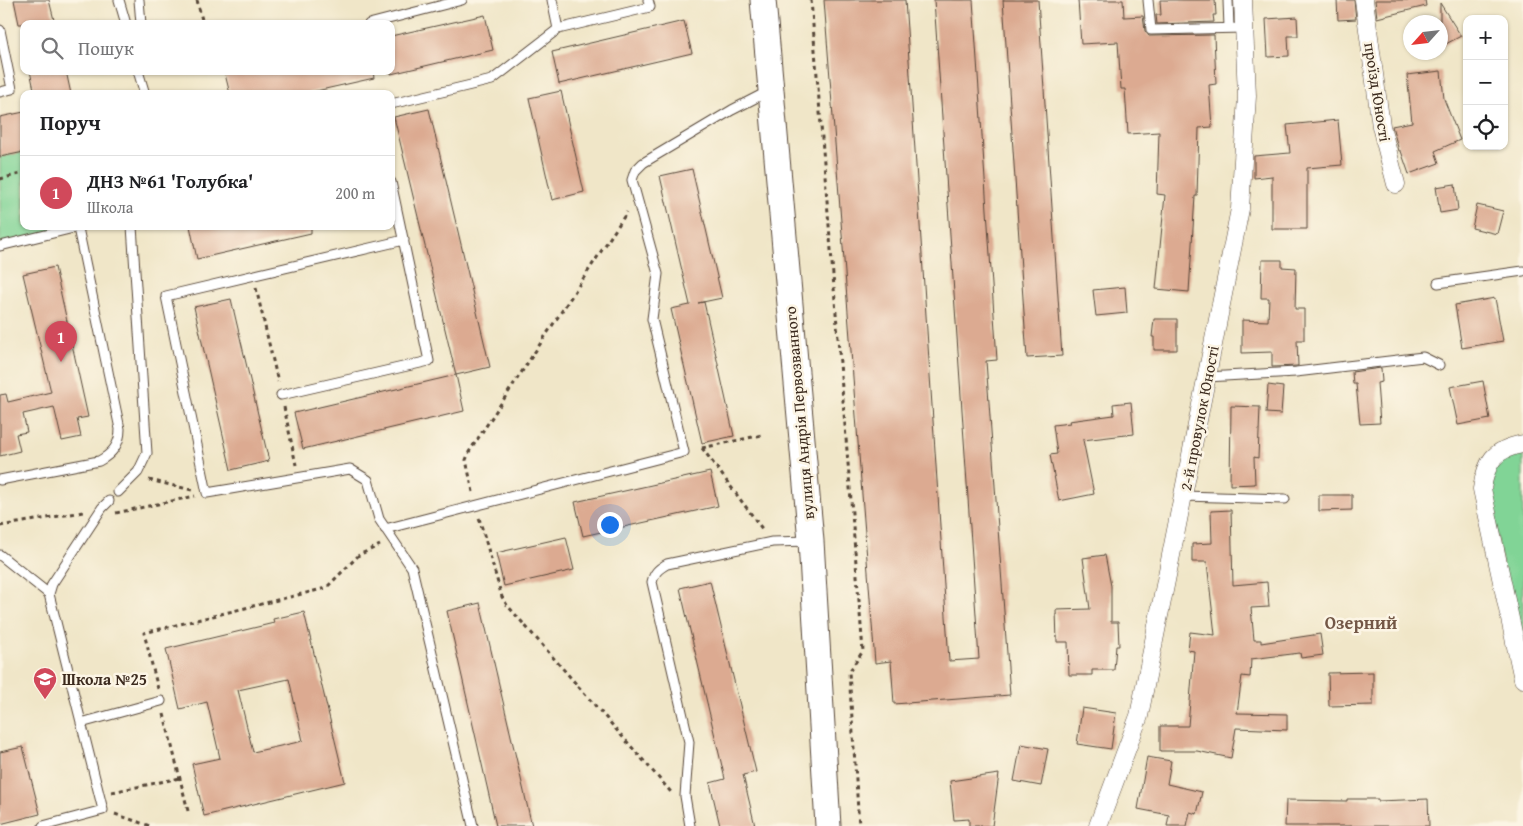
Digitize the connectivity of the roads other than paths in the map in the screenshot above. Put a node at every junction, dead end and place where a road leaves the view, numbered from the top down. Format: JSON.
{"nodes":[{"id":1,"x":119,"y":0,"type":"edge"},
{"id":2,"x":139,"y":0,"type":"edge"},
{"id":3,"x":462,"y":0,"type":"edge"},
{"id":4,"x":552,"y":0,"type":"edge"},
{"id":5,"x":648,"y":0,"type":"edge"},
{"id":6,"x":763,"y":0,"type":"edge"},
{"id":7,"x":1148,"y":0,"type":"edge"},
{"id":8,"x":1228,"y":0,"type":"edge"},
{"id":9,"x":1243,"y":0,"type":"edge"},
{"id":10,"x":1364,"y":0,"type":"edge"},
{"id":11,"x":125,"y":20,"type":"edge"},
{"id":12,"x":141,"y":20,"type":"edge"},
{"id":13,"x":384,"y":20,"type":"edge"},
{"id":14,"x":1237,"y":28,"type":"junction"},
{"id":15,"x":558,"y":29,"type":"junction"},
{"id":16,"x":0,"y":30,"type":"edge"},
{"id":17,"x":139,"y":75,"type":"edge"},
{"id":18,"x":145,"y":75,"type":"edge"},
{"id":19,"x":145,"y":90,"type":"edge"},
{"id":20,"x":146,"y":90,"type":"edge"},
{"id":21,"x":770,"y":91,"type":"junction"},
{"id":22,"x":0,"y":92,"type":"edge"},
{"id":23,"x":395,"y":103,"type":"edge"},
{"id":24,"x":1396,"y":184,"type":"dead end"},
{"id":25,"x":395,"y":200,"type":"edge"},
{"id":26,"x":68,"y":230,"type":"edge"},
{"id":27,"x":82,"y":230,"type":"edge"},
{"id":28,"x":132,"y":230,"type":"edge"},
{"id":29,"x":404,"y":240,"type":"junction"},
{"id":30,"x":0,"y":246,"type":"edge"},
{"id":31,"x":1523,"y":271,"type":"edge"},
{"id":32,"x":1438,"y":283,"type":"dead end"},
{"id":33,"x":1439,"y":364,"type":"dead end"},
{"id":34,"x":1207,"y":377,"type":"junction"},
{"id":35,"x":281,"y":395,"type":"road end"},
{"id":36,"x":1523,"y":444,"type":"edge"},
{"id":37,"x":0,"y":480,"type":"edge"},
{"id":38,"x":118,"y":492,"type":"dead end"},
{"id":39,"x":1183,"y":496,"type":"junction"},
{"id":40,"x":1285,"y":499,"type":"dead end"},
{"id":41,"x":109,"y":502,"type":"dead end"},
{"id":42,"x":386,"y":529,"type":"junction"},
{"id":43,"x":810,"y":541,"type":"junction"},
{"id":44,"x":0,"y":555,"type":"edge"},
{"id":45,"x":49,"y":594,"type":"junction"},
{"id":46,"x":1523,"y":679,"type":"edge"},
{"id":47,"x":161,"y":701,"type":"road end"},
{"id":48,"x":81,"y":723,"type":"junction"},
{"id":49,"x":43,"y":826,"type":"edge"},
{"id":50,"x":472,"y":826,"type":"edge"},
{"id":51,"x":690,"y":826,"type":"edge"},
{"id":52,"x":828,"y":826,"type":"edge"},
{"id":53,"x":1098,"y":826,"type":"edge"}],
"edges":[{"from":1,"to":11,"type":"lane"},
{"from":2,"to":12,"type":"lane"},
{"from":3,"to":13,"type":"lane"},
{"from":4,"to":15,"type":"lane"},
{"from":5,"to":15,"type":"lane"},
{"from":6,"to":21,"type":"street","name":"вулиця Андрія Первозванного"},
{"from":7,"to":14,"type":"lane"},
{"from":8,"to":14,"type":"lane"},
{"from":9,"to":14,"type":"street","name":"2-й провулок Юності"},
{"from":10,"to":24,"type":"street","name":"проїзд Юності"},
{"from":14,"to":34,"type":"street","name":"2-й провулок Юності"},
{"from":15,"to":23,"type":"lane"},
{"from":16,"to":22,"type":"lane"},
{"from":17,"to":19,"type":"lane"},
{"from":18,"to":20,"type":"lane"},
{"from":21,"to":42,"type":"lane"},
{"from":21,"to":43,"type":"street","name":"вулиця Андрія Первозванного"},
{"from":25,"to":29,"type":"lane"},
{"from":26,"to":30,"type":"lane"},
{"from":27,"to":37,"type":"lane"},
{"from":28,"to":38,"type":"lane"},
{"from":29,"to":35,"type":"lane"},
{"from":29,"to":42,"type":"lane"},
{"from":31,"to":32,"type":"lane"},
{"from":33,"to":34,"type":"lane"},
{"from":34,"to":39,"type":"street","name":"2-й провулок Юності"},
{"from":36,"to":46,"type":"street"},
{"from":39,"to":40,"type":"lane"},
{"from":39,"to":53,"type":"street","name":"2-й провулок Юності"},
{"from":41,"to":45,"type":"lane"},
{"from":42,"to":50,"type":"lane"},
{"from":43,"to":51,"type":"lane"},
{"from":43,"to":52,"type":"street","name":"вулиця Андрія Первозванного"},
{"from":44,"to":45,"type":"lane"},
{"from":45,"to":48,"type":"lane"},
{"from":47,"to":48,"type":"lane"},
{"from":48,"to":49,"type":"lane"}]}
